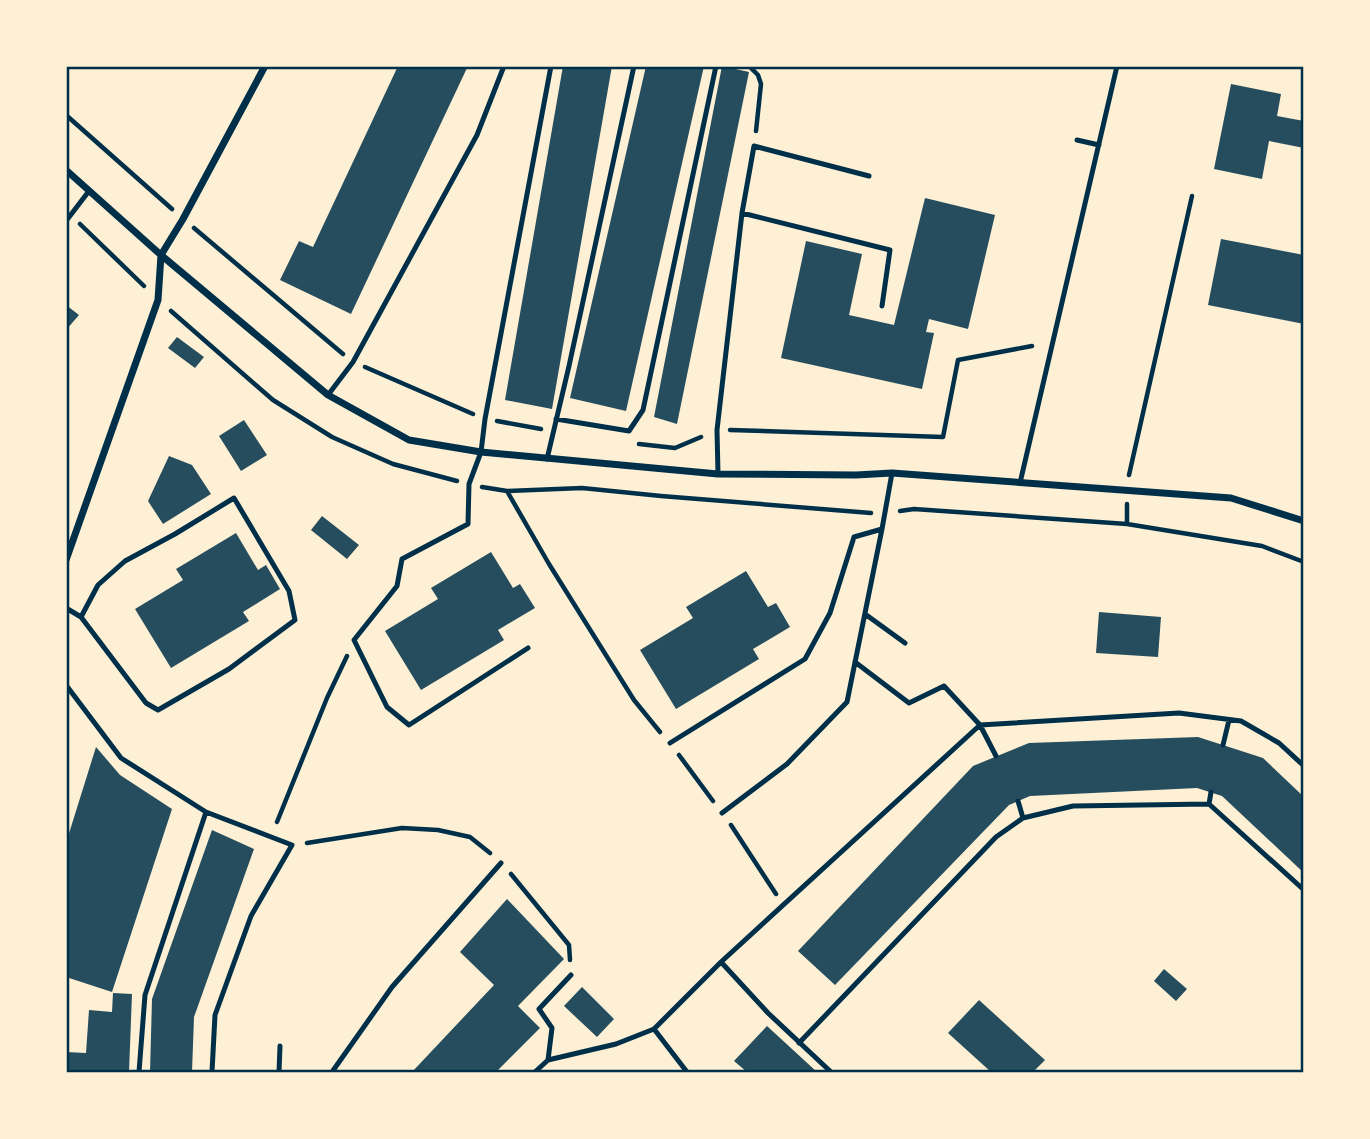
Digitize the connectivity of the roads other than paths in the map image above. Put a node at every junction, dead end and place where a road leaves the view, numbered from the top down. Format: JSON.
{"nodes":[{"id":1,"x":265,"y":66,"type":"edge"},
{"id":2,"x":504,"y":66,"type":"edge"},
{"id":3,"x":551,"y":66,"type":"edge"},
{"id":4,"x":634,"y":66,"type":"edge"},
{"id":5,"x":716,"y":66,"type":"edge"},
{"id":6,"x":1117,"y":66,"type":"edge"},
{"id":7,"x":1077,"y":140,"type":"dead end"},
{"id":8,"x":1099,"y":145,"type":"junction"},
{"id":9,"x":66,"y":170,"type":"edge"},
{"id":10,"x":869,"y":176,"type":"dead end"},
{"id":11,"x":89,"y":191,"type":"junction"},
{"id":12,"x":742,"y":214,"type":"junction"},
{"id":13,"x":66,"y":221,"type":"edge"},
{"id":14,"x":161,"y":255,"type":"junction"},
{"id":15,"x":882,"y":306,"type":"dead end"},
{"id":16,"x":328,"y":395,"type":"junction"},
{"id":17,"x":556,"y":419,"type":"junction"},
{"id":18,"x":481,"y":452,"type":"junction"},
{"id":19,"x":547,"y":459,"type":"junction"},
{"id":20,"x":892,"y":473,"type":"junction"},
{"id":21,"x":718,"y":474,"type":"junction"},
{"id":22,"x":1020,"y":483,"type":"junction"},
{"id":23,"x":1304,"y":521,"type":"edge"},
{"id":24,"x":882,"y":529,"type":"junction"},
{"id":25,"x":66,"y":560,"type":"edge"},
{"id":26,"x":66,"y":608,"type":"edge"},
{"id":27,"x":864,"y":614,"type":"junction"},
{"id":28,"x":81,"y":617,"type":"junction"},
{"id":29,"x":905,"y":643,"type":"dead end"},
{"id":30,"x":528,"y":648,"type":"dead end"},
{"id":31,"x":855,"y":662,"type":"junction"},
{"id":32,"x":66,"y":685,"type":"edge"},
{"id":33,"x":1229,"y":719,"type":"junction"},
{"id":34,"x":980,"y":725,"type":"junction"},
{"id":35,"x":670,"y":743,"type":"road end"},
{"id":36,"x":1223,"y":745,"type":"dead end"},
{"id":37,"x":996,"y":756,"type":"dead end"},
{"id":38,"x":1304,"y":766,"type":"edge"},
{"id":39,"x":1211,"y":792,"type":"dead end"},
{"id":40,"x":1018,"y":801,"type":"dead end"},
{"id":41,"x":1209,"y":804,"type":"junction"},
{"id":42,"x":206,"y":812,"type":"junction"},
{"id":43,"x":722,"y":813,"type":"road end"},
{"id":44,"x":1023,"y":818,"type":"junction"},
{"id":45,"x":501,"y":863,"type":"road end"},
{"id":46,"x":1304,"y":890,"type":"edge"},
{"id":47,"x":721,"y":962,"type":"junction"},
{"id":48,"x":571,"y":975,"type":"road end"},
{"id":49,"x":654,"y":1029,"type":"junction"},
{"id":50,"x":799,"y":1043,"type":"junction"},
{"id":51,"x":280,"y":1046,"type":"dead end"},
{"id":52,"x":548,"y":1060,"type":"junction"},
{"id":53,"x":139,"y":1073,"type":"edge"},
{"id":54,"x":212,"y":1073,"type":"edge"},
{"id":55,"x":279,"y":1073,"type":"edge"},
{"id":56,"x":332,"y":1073,"type":"edge"},
{"id":57,"x":535,"y":1073,"type":"edge"},
{"id":58,"x":687,"y":1073,"type":"edge"},
{"id":59,"x":831,"y":1073,"type":"edge"}],
"edges":[{"from":1,"to":14,"type":"street"},
{"from":2,"to":16,"type":"lane"},
{"from":3,"to":18,"type":"lane"},
{"from":4,"to":17,"type":"lane"},
{"from":5,"to":17,"type":"lane"},
{"from":6,"to":8,"type":"lane"},
{"from":7,"to":8,"type":"lane"},
{"from":8,"to":22,"type":"lane"},
{"from":9,"to":11,"type":"street"},
{"from":10,"to":12,"type":"lane"},
{"from":11,"to":13,"type":"lane"},
{"from":11,"to":14,"type":"street"},
{"from":12,"to":15,"type":"lane"},
{"from":12,"to":21,"type":"lane"},
{"from":14,"to":16,"type":"street"},
{"from":14,"to":25,"type":"street"},
{"from":16,"to":18,"type":"street"},
{"from":17,"to":19,"type":"lane"},
{"from":18,"to":19,"type":"street"},
{"from":18,"to":30,"type":"lane"},
{"from":19,"to":21,"type":"street"},
{"from":20,"to":21,"type":"street"},
{"from":20,"to":22,"type":"street"},
{"from":20,"to":24,"type":"lane"},
{"from":22,"to":23,"type":"street"},
{"from":24,"to":27,"type":"lane"},
{"from":24,"to":35,"type":"lane"},
{"from":26,"to":28,"type":"lane"},
{"from":27,"to":29,"type":"lane"},
{"from":27,"to":31,"type":"lane"},
{"from":28,"to":28,"type":"lane"},
{"from":31,"to":34,"type":"lane"},
{"from":31,"to":43,"type":"lane"},
{"from":32,"to":42,"type":"lane"},
{"from":33,"to":34,"type":"lane"},
{"from":33,"to":36,"type":"lane"},
{"from":33,"to":38,"type":"lane"},
{"from":34,"to":37,"type":"lane"},
{"from":34,"to":47,"type":"lane"},
{"from":39,"to":41,"type":"lane"},
{"from":40,"to":44,"type":"lane"},
{"from":41,"to":44,"type":"lane"},
{"from":41,"to":46,"type":"lane"},
{"from":42,"to":53,"type":"lane"},
{"from":42,"to":54,"type":"lane"},
{"from":44,"to":50,"type":"lane"},
{"from":45,"to":56,"type":"lane"},
{"from":47,"to":49,"type":"lane"},
{"from":47,"to":50,"type":"lane"},
{"from":48,"to":52,"type":"lane"},
{"from":49,"to":52,"type":"lane"},
{"from":49,"to":58,"type":"lane"},
{"from":50,"to":59,"type":"lane"},
{"from":51,"to":55,"type":"lane"},
{"from":52,"to":57,"type":"lane"}]}
